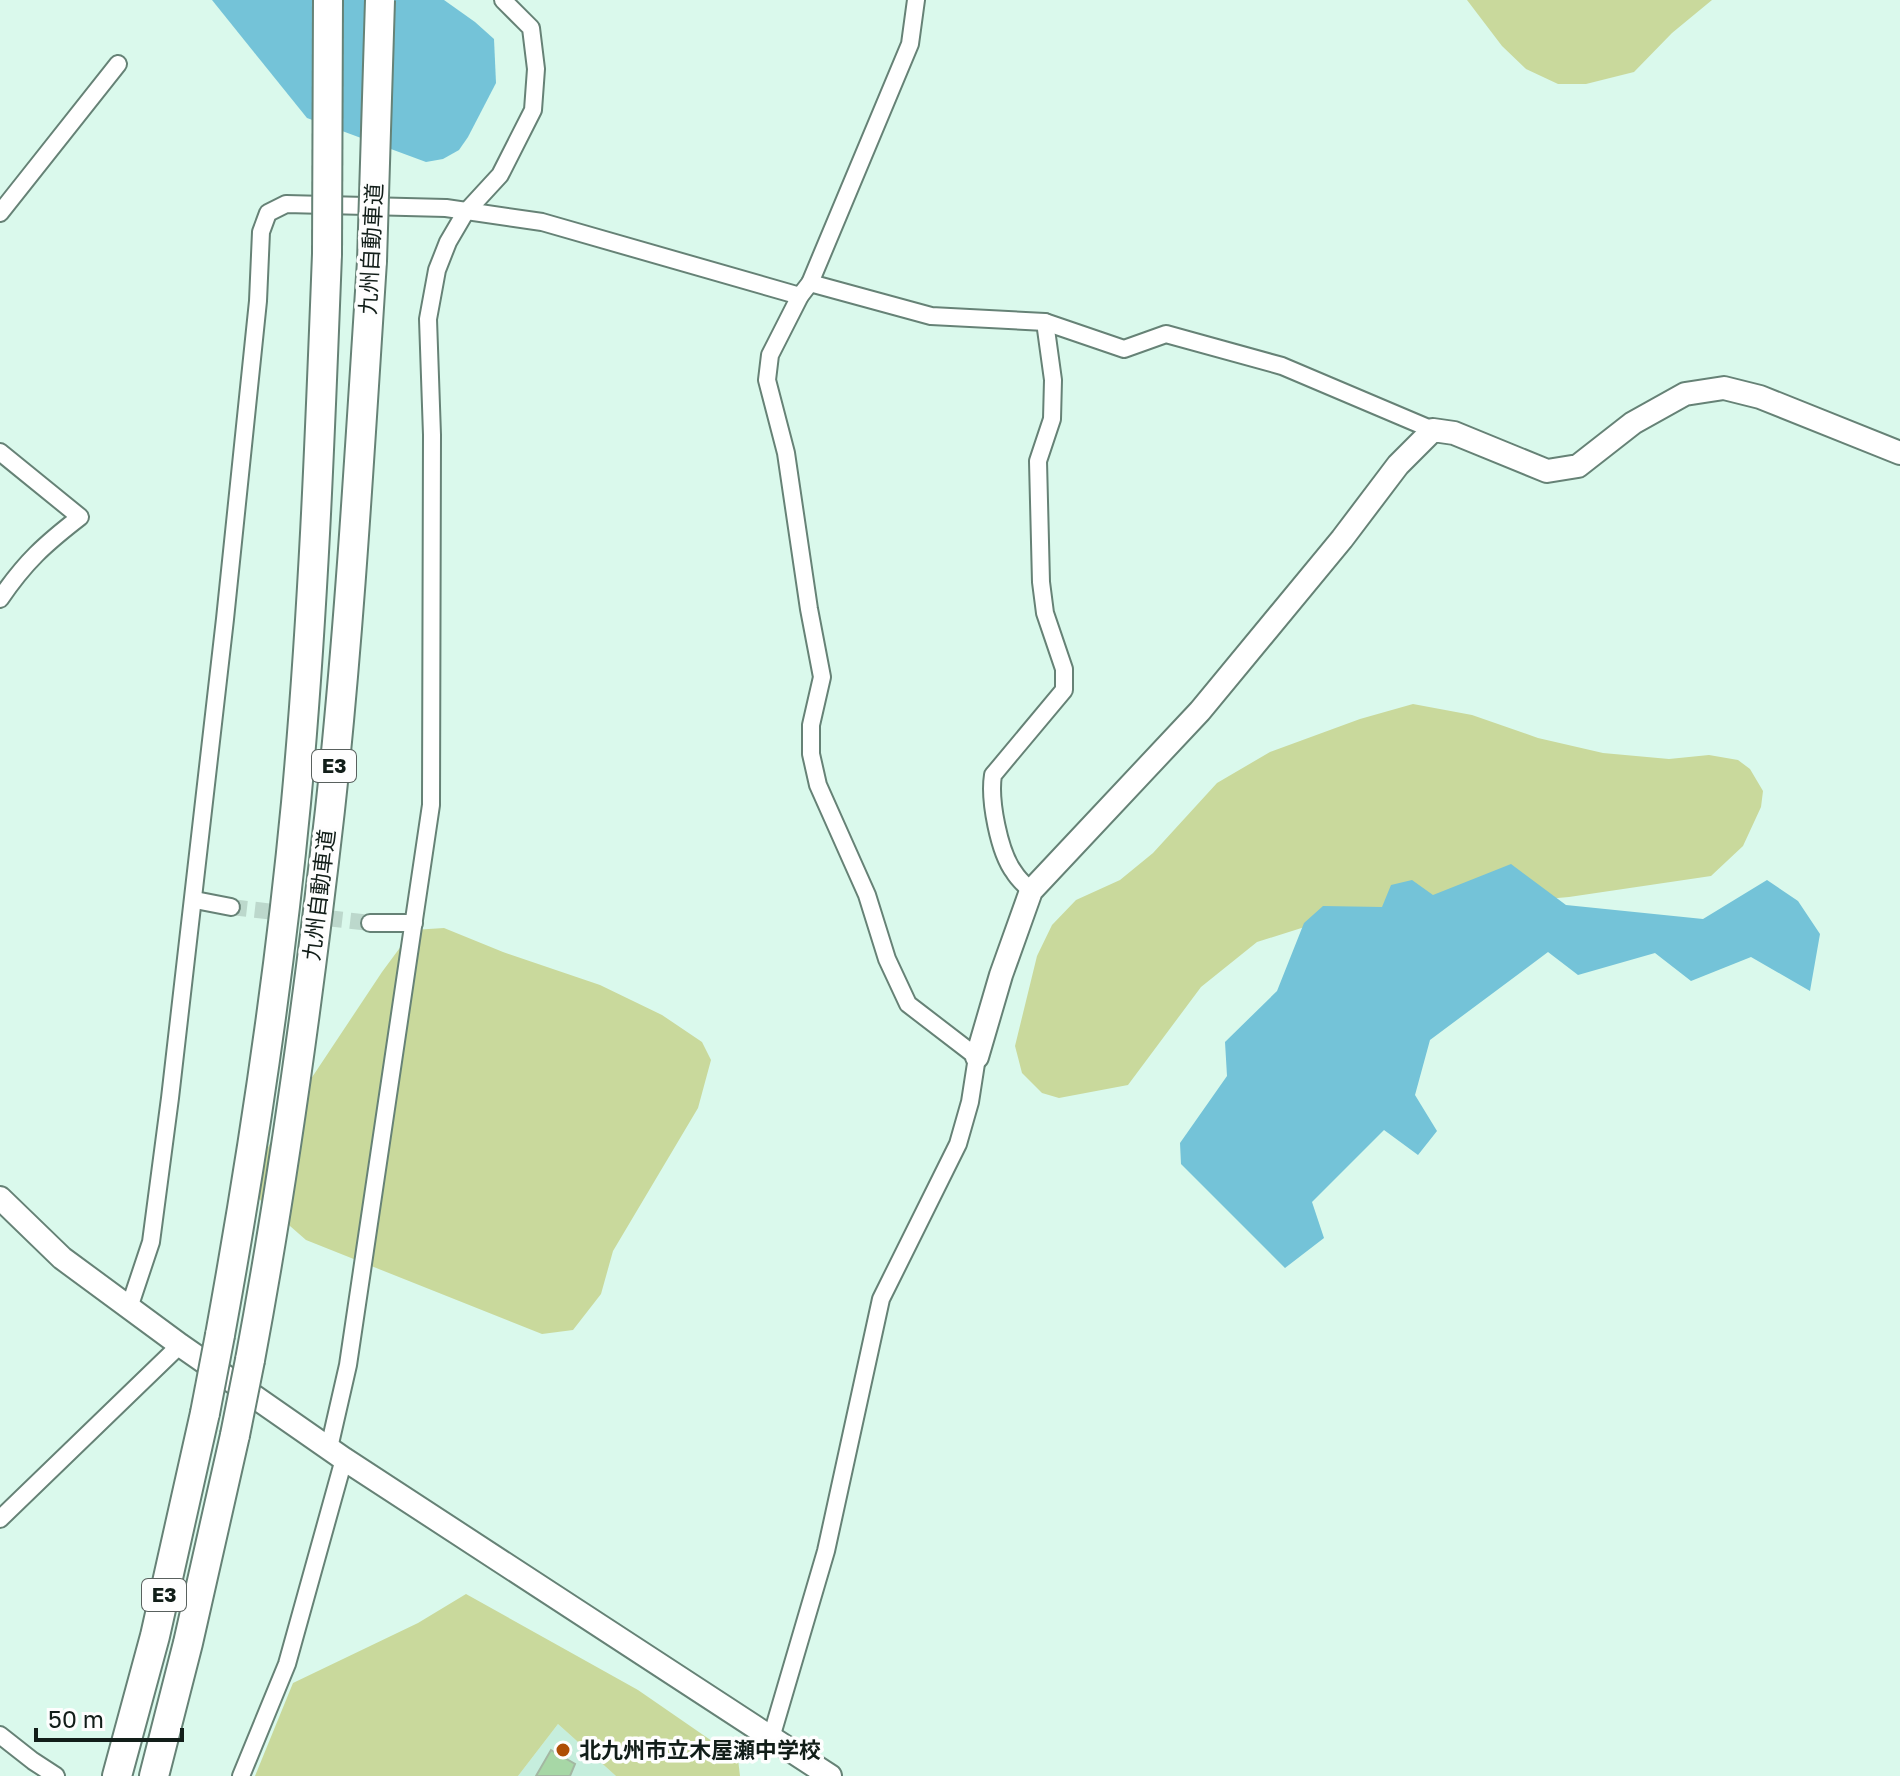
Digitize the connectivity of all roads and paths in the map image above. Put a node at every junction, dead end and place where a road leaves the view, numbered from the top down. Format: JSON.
{"nodes":[{"id":1,"x":328,"y":0,"type":"edge"},
{"id":2,"x":380,"y":0,"type":"edge"},
{"id":3,"x":503,"y":0,"type":"edge"},
{"id":4,"x":916,"y":0,"type":"edge"},
{"id":5,"x":118,"y":64,"type":"dead end"},
{"id":6,"x":0,"y":213,"type":"edge"},
{"id":7,"x":465,"y":213,"type":"junction"},
{"id":8,"x":805,"y":289,"type":"junction"},
{"id":9,"x":1045,"y":322,"type":"junction"},
{"id":10,"x":1433,"y":430,"type":"junction"},
{"id":11,"x":0,"y":452,"type":"edge"},
{"id":12,"x":1900,"y":453,"type":"edge"},
{"id":13,"x":0,"y":599,"type":"edge"},
{"id":14,"x":1031,"y":891,"type":"junction"},
{"id":15,"x":195,"y":900,"type":"junction"},
{"id":16,"x":231,"y":907,"type":"tunnel mouth"},
{"id":17,"x":370,"y":923,"type":"tunnel mouth"},
{"id":18,"x":414,"y":923,"type":"junction"},
{"id":19,"x":977,"y":1057,"type":"junction"},
{"id":20,"x":0,"y":1198,"type":"edge"},
{"id":21,"x":129,"y":1308,"type":"junction"},
{"id":22,"x":180,"y":1345,"type":"junction"},
{"id":23,"x":336,"y":1454,"type":"junction"},
{"id":24,"x":0,"y":1519,"type":"edge"},
{"id":25,"x":155,"y":1636,"type":"junction"},
{"id":26,"x":0,"y":1735,"type":"edge"},
{"id":27,"x":771,"y":1738,"type":"junction"},
{"id":28,"x":56,"y":1776,"type":"edge"},
{"id":29,"x":104,"y":1776,"type":"edge"},
{"id":30,"x":117,"y":1776,"type":"edge"},
{"id":31,"x":154,"y":1776,"type":"edge"},
{"id":32,"x":241,"y":1776,"type":"edge"},
{"id":33,"x":830,"y":1776,"type":"edge"}],
"edges":[{"from":1,"to":25,"type":"highway","name":"九州自動車道","number":"E3","bridge":true},
{"from":2,"to":31,"type":"highway","name":"九州自動車道","number":"E3","bridge":true},
{"from":3,"to":7,"type":"street"},
{"from":4,"to":8,"type":"street"},
{"from":5,"to":6,"type":"street"},
{"from":7,"to":8,"type":"street"},
{"from":7,"to":15,"type":"street"},
{"from":7,"to":18,"type":"street"},
{"from":8,"to":9,"type":"street"},
{"from":8,"to":19,"type":"street"},
{"from":9,"to":10,"type":"street"},
{"from":9,"to":14,"type":"street"},
{"from":10,"to":12,"type":"street"},
{"from":10,"to":14,"type":"street"},
{"from":11,"to":13,"type":"street"},
{"from":14,"to":19,"type":"street"},
{"from":15,"to":16,"type":"street"},
{"from":15,"to":21,"type":"street"},
{"from":17,"to":18,"type":"street"},
{"from":18,"to":23,"type":"street"},
{"from":19,"to":27,"type":"street"},
{"from":20,"to":21,"type":"street"},
{"from":21,"to":22,"type":"street"},
{"from":22,"to":23,"type":"street"},
{"from":22,"to":24,"type":"street"},
{"from":23,"to":27,"type":"street"},
{"from":23,"to":32,"type":"street"},
{"from":25,"to":29,"type":"highway"},
{"from":25,"to":30,"type":"highway","name":"九州自動車道","number":"E3"},
{"from":26,"to":28,"type":"street"},
{"from":27,"to":33,"type":"street"}]}
